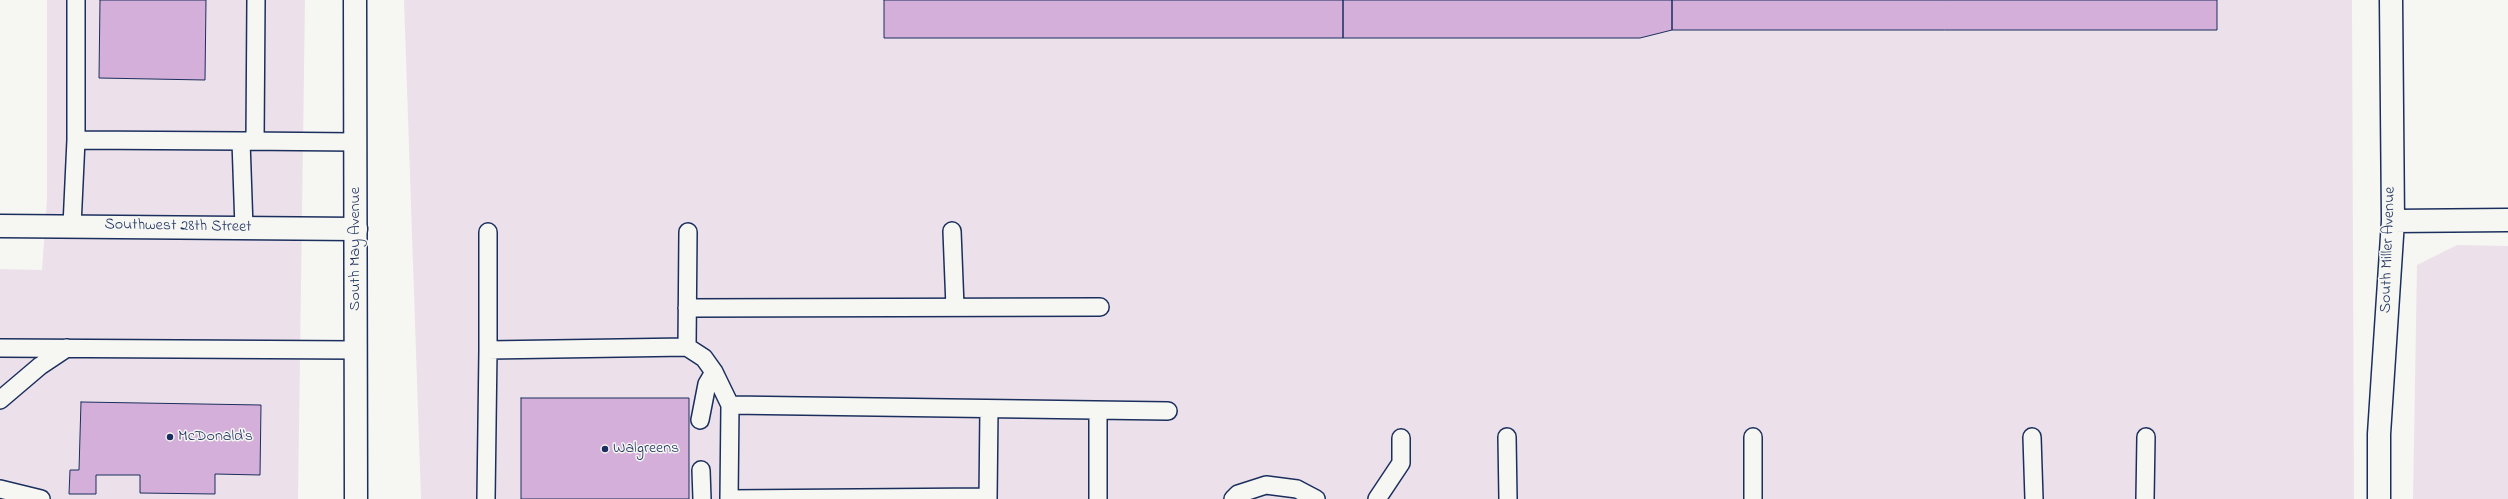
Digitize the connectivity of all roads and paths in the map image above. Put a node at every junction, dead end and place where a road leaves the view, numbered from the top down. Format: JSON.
{"nodes":[{"id":1,"x":76,"y":0,"type":"edge"},
{"id":2,"x":256,"y":0,"type":"edge"},
{"id":3,"x":355,"y":0,"type":"edge"},
{"id":4,"x":2391,"y":0,"type":"edge"},
{"id":5,"x":76,"y":140,"type":"junction"},
{"id":6,"x":248,"y":141,"type":"junction"},
{"id":7,"x":356,"y":142,"type":"junction"},
{"id":8,"x":2508,"y":220,"type":"edge"},
{"id":9,"x":2393,"y":221,"type":"junction"},
{"id":10,"x":0,"y":226,"type":"edge"},
{"id":11,"x":72,"y":226,"type":"junction"},
{"id":12,"x":244,"y":228,"type":"junction"},
{"id":13,"x":356,"y":229,"type":"junction"},
{"id":14,"x":952,"y":231,"type":"dead end"},
{"id":15,"x":488,"y":232,"type":"dead end"},
{"id":16,"x":688,"y":232,"type":"dead end"},
{"id":17,"x":954,"y":307,"type":"junction"},
{"id":18,"x":1100,"y":307,"type":"dead end"},
{"id":19,"x":687,"y":308,"type":"junction"},
{"id":20,"x":687,"y":347,"type":"junction"},
{"id":21,"x":0,"y":348,"type":"edge"},
{"id":22,"x":67,"y":348,"type":"junction"},
{"id":23,"x":356,"y":350,"type":"junction"},
{"id":24,"x":488,"y":350,"type":"junction"},
{"id":25,"x":714,"y":372,"type":"junction"},
{"id":26,"x":0,"y":400,"type":"edge"},
{"id":27,"x":730,"y":405,"type":"junction"},
{"id":28,"x":989,"y":409,"type":"junction"},
{"id":29,"x":1098,"y":410,"type":"junction"},
{"id":30,"x":1168,"y":411,"type":"dead end"},
{"id":31,"x":700,"y":420,"type":"dead end"},
{"id":32,"x":1507,"y":437,"type":"dead end"},
{"id":33,"x":1753,"y":437,"type":"dead end"},
{"id":34,"x":2032,"y":437,"type":"dead end"},
{"id":35,"x":2146,"y":437,"type":"dead end"},
{"id":36,"x":1401,"y":438,"type":"dead end"},
{"id":37,"x":700,"y":470,"type":"dead end"},
{"id":38,"x":0,"y":489,"type":"edge"},
{"id":39,"x":988,"y":498,"type":"edge"},
{"id":40,"x":41,"y":499,"type":"edge"},
{"id":41,"x":356,"y":499,"type":"edge"},
{"id":42,"x":486,"y":499,"type":"edge"},
{"id":43,"x":702,"y":499,"type":"edge"},
{"id":44,"x":729,"y":499,"type":"edge"},
{"id":45,"x":1098,"y":499,"type":"edge"},
{"id":46,"x":1233,"y":499,"type":"edge"},
{"id":47,"x":1316,"y":499,"type":"edge"},
{"id":48,"x":1377,"y":499,"type":"edge"},
{"id":49,"x":1508,"y":499,"type":"edge"},
{"id":50,"x":1753,"y":499,"type":"edge"},
{"id":51,"x":2034,"y":499,"type":"edge"},
{"id":52,"x":2145,"y":499,"type":"edge"},
{"id":53,"x":2380,"y":499,"type":"edge"}],
"edges":[{"from":1,"to":5,"type":"lane"},
{"from":2,"to":6,"type":"lane"},
{"from":3,"to":7,"type":"street","name":"South May Avenue"},
{"from":4,"to":9,"type":"street","name":"South Miller Avenue"},
{"from":5,"to":6,"type":"lane"},
{"from":5,"to":11,"type":"lane"},
{"from":6,"to":7,"type":"lane"},
{"from":6,"to":12,"type":"lane"},
{"from":7,"to":13,"type":"street","name":"South May Avenue"},
{"from":8,"to":9,"type":"street"},
{"from":9,"to":53,"type":"street","name":"South Miller Avenue"},
{"from":10,"to":11,"type":"street","name":"Southwest 28th Street"},
{"from":11,"to":12,"type":"street","name":"Southwest 28th Street"},
{"from":12,"to":13,"type":"street","name":"Southwest 28th Street"},
{"from":13,"to":23,"type":"street","name":"South May Avenue"},
{"from":14,"to":17,"type":"lane"},
{"from":15,"to":24,"type":"lane"},
{"from":16,"to":19,"type":"lane"},
{"from":17,"to":18,"type":"lane"},
{"from":17,"to":19,"type":"lane"},
{"from":19,"to":20,"type":"lane"},
{"from":20,"to":24,"type":"lane"},
{"from":20,"to":25,"type":"lane"},
{"from":21,"to":22,"type":"lane"},
{"from":22,"to":23,"type":"lane"},
{"from":22,"to":26,"type":"lane"},
{"from":23,"to":41,"type":"street","name":"South May Avenue"},
{"from":24,"to":42,"type":"lane"},
{"from":25,"to":27,"type":"lane"},
{"from":25,"to":31,"type":"lane"},
{"from":27,"to":28,"type":"lane"},
{"from":27,"to":44,"type":"lane"},
{"from":28,"to":29,"type":"lane"},
{"from":28,"to":39,"type":"lane"},
{"from":29,"to":30,"type":"lane"},
{"from":29,"to":45,"type":"lane"},
{"from":32,"to":49,"type":"lane"},
{"from":33,"to":50,"type":"lane"},
{"from":34,"to":51,"type":"lane"},
{"from":35,"to":52,"type":"lane"},
{"from":36,"to":48,"type":"lane"},
{"from":37,"to":43,"type":"lane"},
{"from":38,"to":40,"type":"lane"},
{"from":39,"to":44,"type":"lane"},
{"from":46,"to":47,"type":"lane"}]}
